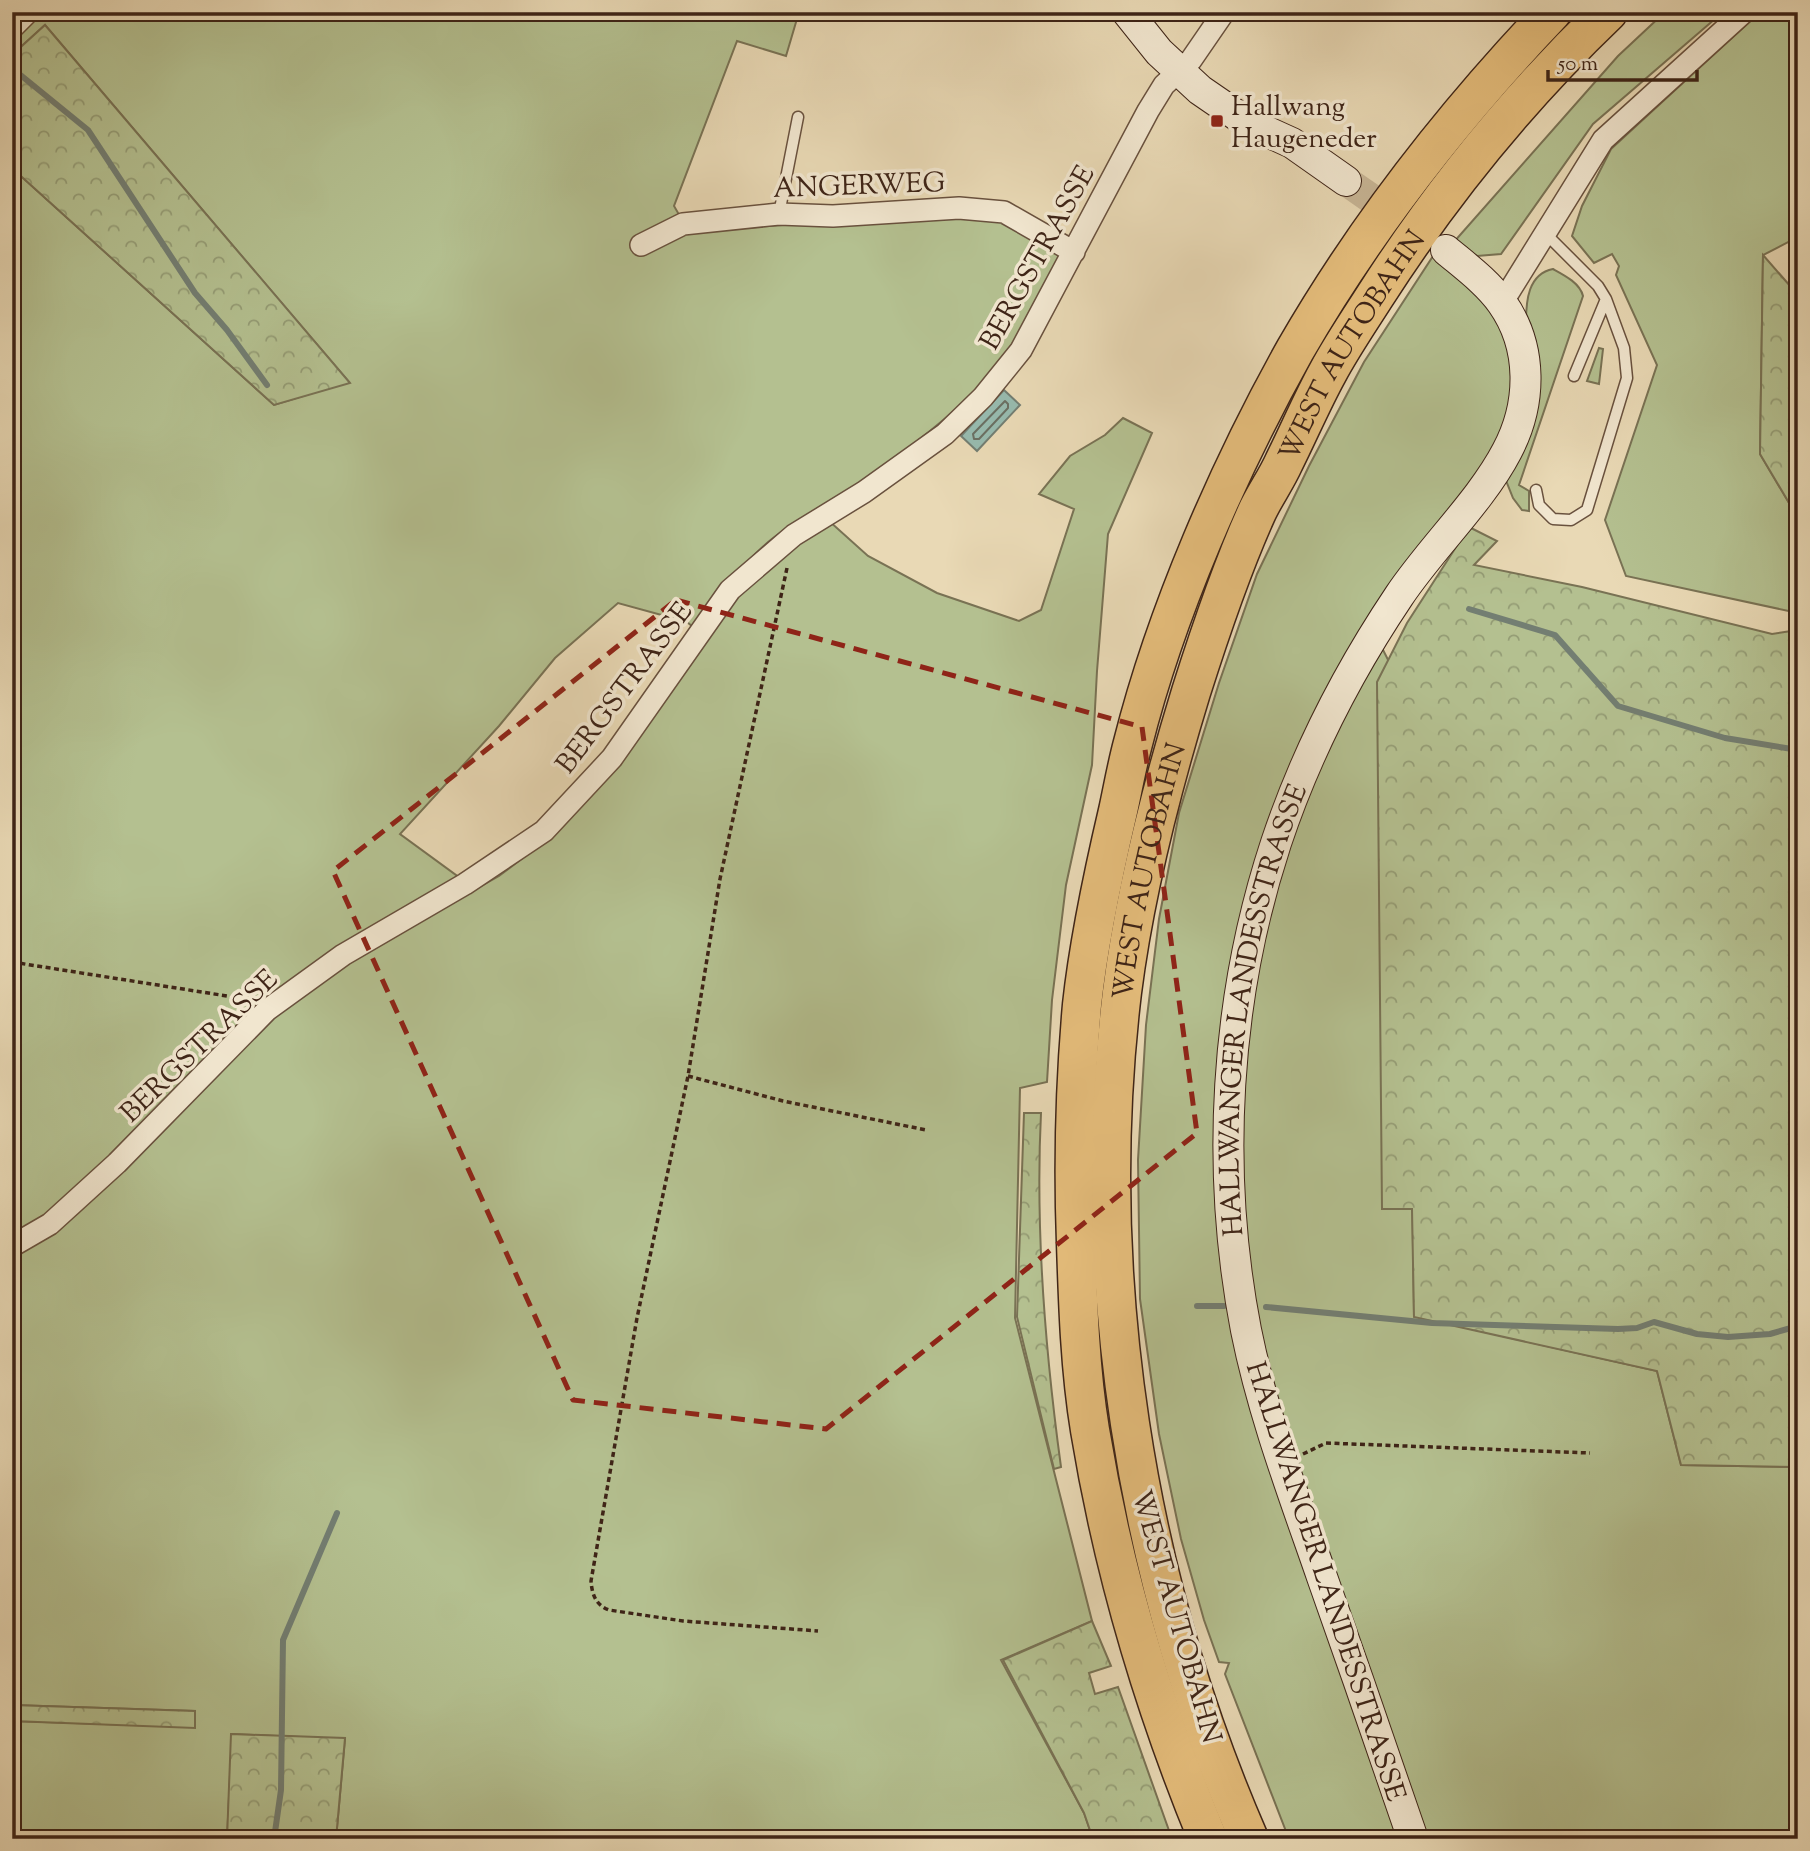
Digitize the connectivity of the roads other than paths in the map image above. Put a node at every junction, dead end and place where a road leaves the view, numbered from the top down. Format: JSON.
{"nodes":[{"id":1,"x":28,"y":12,"type":"edge"},
{"id":2,"x":1127,"y":12,"type":"edge"},
{"id":3,"x":1224,"y":12,"type":"edge"},
{"id":4,"x":1552,"y":12,"type":"edge"},
{"id":5,"x":1608,"y":12,"type":"edge"},
{"id":6,"x":1744,"y":12,"type":"edge"},
{"id":7,"x":12,"y":28,"type":"edge"},
{"id":8,"x":1178,"y":71,"type":"junction"},
{"id":9,"x":798,"y":117,"type":"dead end"},
{"id":10,"x":1346,"y":181,"type":"tunnel mouth"},
{"id":11,"x":779,"y":214,"type":"junction"},
{"id":12,"x":1544,"y":232,"type":"junction"},
{"id":13,"x":641,"y":245,"type":"dead end"},
{"id":14,"x":1446,"y":250,"type":"dead end"},
{"id":15,"x":1074,"y":252,"type":"junction"},
{"id":16,"x":1606,"y":299,"type":"junction"},
{"id":17,"x":1502,"y":303,"type":"junction"},
{"id":18,"x":1574,"y":376,"type":"dead end"},
{"id":19,"x":1536,"y":490,"type":"dead end"},
{"id":20,"x":12,"y":1246,"type":"edge"},
{"id":21,"x":1208,"y":1839,"type":"edge"},
{"id":22,"x":1249,"y":1839,"type":"edge"},
{"id":23,"x":1413,"y":1839,"type":"edge"}],
"edges":[{"from":1,"to":7,"type":"street"},
{"from":2,"to":8,"type":"street"},
{"from":3,"to":8,"type":"street","name":"BERGSTRASSE"},
{"from":4,"to":21,"type":"highway","name":"WEST AUTOBAHN"},
{"from":5,"to":22,"type":"highway","name":"WEST AUTOBAHN"},
{"from":6,"to":12,"type":"street"},
{"from":8,"to":10,"type":"street"},
{"from":8,"to":15,"type":"street","name":"BERGSTRASSE"},
{"from":9,"to":11,"type":"lane"},
{"from":11,"to":13,"type":"street","name":"ANGERWEG"},
{"from":11,"to":15,"type":"street","name":"ANGERWEG"},
{"from":12,"to":16,"type":"lane"},
{"from":12,"to":17,"type":"street"},
{"from":14,"to":17,"type":"street","name":"HALLWANGER LANDESSTRASSE"},
{"from":15,"to":20,"type":"street","name":"BERGSTRASSE"},
{"from":16,"to":18,"type":"lane"},
{"from":16,"to":19,"type":"lane"},
{"from":17,"to":23,"type":"street","name":"HALLWANGER LANDESSTRASSE"}]}
